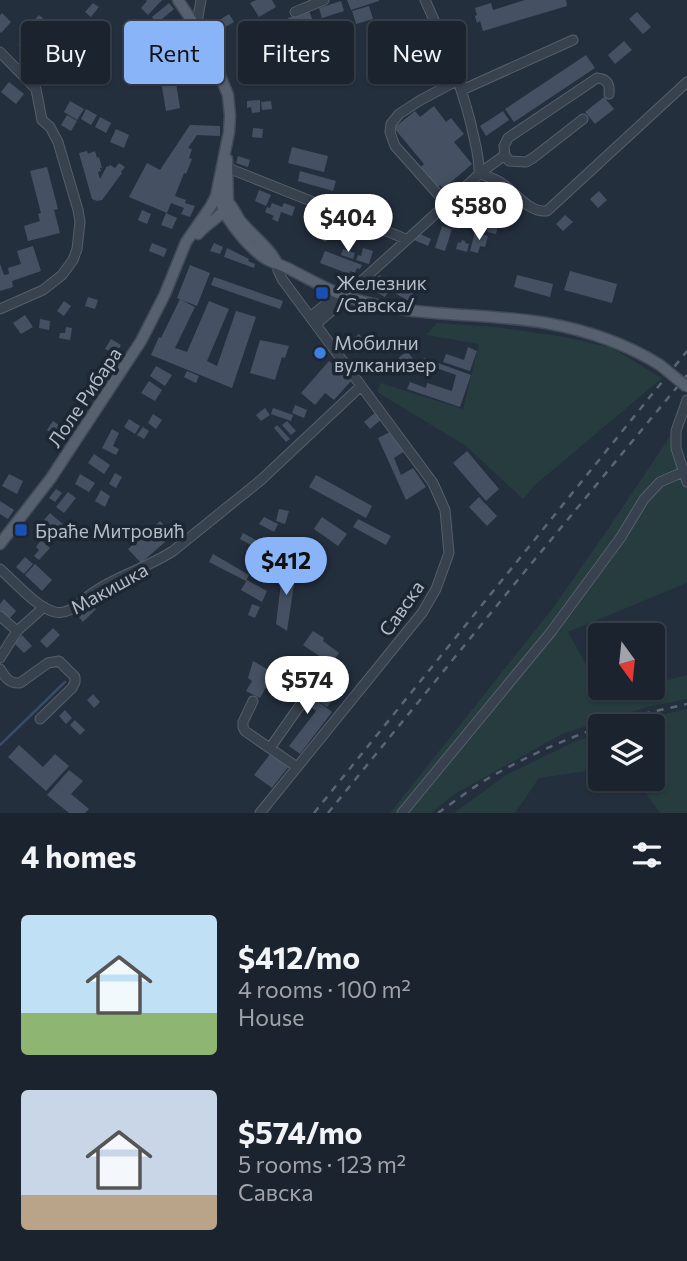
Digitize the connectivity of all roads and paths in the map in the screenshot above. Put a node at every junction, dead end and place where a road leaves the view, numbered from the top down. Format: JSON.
{"nodes":[{"id":1,"x":178,"y":0,"type":"edge"},
{"id":2,"x":201,"y":0,"type":"edge"},
{"id":3,"x":324,"y":0,"type":"edge"},
{"id":4,"x":425,"y":0,"type":"edge"},
{"id":5,"x":295,"y":12,"type":"dead end"},
{"id":6,"x":192,"y":21,"type":"edge"},
{"id":7,"x":197,"y":21,"type":"edge"},
{"id":8,"x":435,"y":21,"type":"edge"},
{"id":9,"x":573,"y":40,"type":"dead end"},
{"id":10,"x":0,"y":52,"type":"edge"},
{"id":11,"x":687,"y":82,"type":"edge"},
{"id":12,"x":224,"y":84,"type":"edge"},
{"id":13,"x":451,"y":84,"type":"edge"},
{"id":14,"x":460,"y":84,"type":"edge"},
{"id":15,"x":462,"y":90,"type":"junction"},
{"id":16,"x":610,"y":94,"type":"dead end"},
{"id":17,"x":583,"y":119,"type":"dead end"},
{"id":18,"x":227,"y":146,"type":"junction"},
{"id":19,"x":505,"y":155,"type":"junction"},
{"id":20,"x":228,"y":168,"type":"junction"},
{"id":21,"x":478,"y":173,"type":"junction"},
{"id":22,"x":446,"y":203,"type":"junction"},
{"id":23,"x":222,"y":205,"type":"junction"},
{"id":24,"x":406,"y":239,"type":"junction"},
{"id":25,"x":277,"y":262,"type":"junction"},
{"id":26,"x":345,"y":296,"type":"junction"},
{"id":27,"x":0,"y":309,"type":"edge"},
{"id":28,"x":313,"y":320,"type":"junction"},
{"id":29,"x":360,"y":386,"type":"junction"},
{"id":30,"x":687,"y":387,"type":"edge"},
{"id":31,"x":687,"y":400,"type":"edge"},
{"id":32,"x":683,"y":472,"type":"junction"},
{"id":33,"x":687,"y":482,"type":"edge"},
{"id":34,"x":0,"y":544,"type":"edge"},
{"id":35,"x":0,"y":569,"type":"edge"},
{"id":36,"x":44,"y":607,"type":"junction"},
{"id":37,"x":0,"y":616,"type":"edge"},
{"id":38,"x":17,"y":631,"type":"junction"},
{"id":39,"x":0,"y":658,"type":"edge"},
{"id":40,"x":0,"y":669,"type":"edge"},
{"id":41,"x":253,"y":701,"type":"dead end"},
{"id":42,"x":301,"y":704,"type":"dead end"},
{"id":43,"x":40,"y":719,"type":"dead end"},
{"id":44,"x":270,"y":748,"type":"junction"},
{"id":45,"x":298,"y":767,"type":"junction"},
{"id":46,"x":260,"y":813,"type":"edge"},
{"id":47,"x":402,"y":813,"type":"edge"}],
"edges":[{"from":1,"to":6,"type":"main road","name":"Лоле Рибара"},
{"from":2,"to":7,"type":"street"},
{"from":3,"to":5,"type":"street"},
{"from":4,"to":8,"type":"street"},
{"from":9,"to":15,"type":"street"},
{"from":10,"to":27,"type":"street"},
{"from":11,"to":21,"type":"street"},
{"from":12,"to":18,"type":"main road","name":"Лоле Рибара"},
{"from":13,"to":22,"type":"street"},
{"from":14,"to":15,"type":"street"},
{"from":15,"to":21,"type":"street"},
{"from":16,"to":19,"type":"street"},
{"from":17,"to":19,"type":"street"},
{"from":18,"to":20,"type":"main road","name":"Лоле Рибара"},
{"from":18,"to":23,"type":"main road","name":"Лоле Рибара"},
{"from":19,"to":21,"type":"street"},
{"from":20,"to":23,"type":"main road","name":"Лоле Рибара"},
{"from":20,"to":24,"type":"street"},
{"from":21,"to":22,"type":"street"},
{"from":22,"to":24,"type":"street"},
{"from":23,"to":25,"type":"main road","name":"Савска"},
{"from":23,"to":34,"type":"main road","name":"Лоле Рибара"},
{"from":24,"to":26,"type":"street"},
{"from":25,"to":26,"type":"main road"},
{"from":25,"to":28,"type":"street","name":"Савска"},
{"from":26,"to":28,"type":"street"},
{"from":26,"to":30,"type":"main road","bridge":true},
{"from":28,"to":29,"type":"street","name":"Савска"},
{"from":29,"to":36,"type":"street","name":"Макишка"},
{"from":29,"to":45,"type":"street","name":"Савска"},
{"from":31,"to":32,"type":"street"},
{"from":32,"to":33,"type":"street"},
{"from":32,"to":47,"type":"street"},
{"from":35,"to":36,"type":"street","name":"Макишка"},
{"from":36,"to":38,"type":"street","name":"Макишка"},
{"from":37,"to":38,"type":"street"},
{"from":38,"to":39,"type":"street","name":"Макишка"},
{"from":40,"to":43,"type":"street"},
{"from":41,"to":44,"type":"street"},
{"from":42,"to":44,"type":"street"},
{"from":44,"to":45,"type":"street"},
{"from":45,"to":46,"type":"street","name":"Савска"}]}
